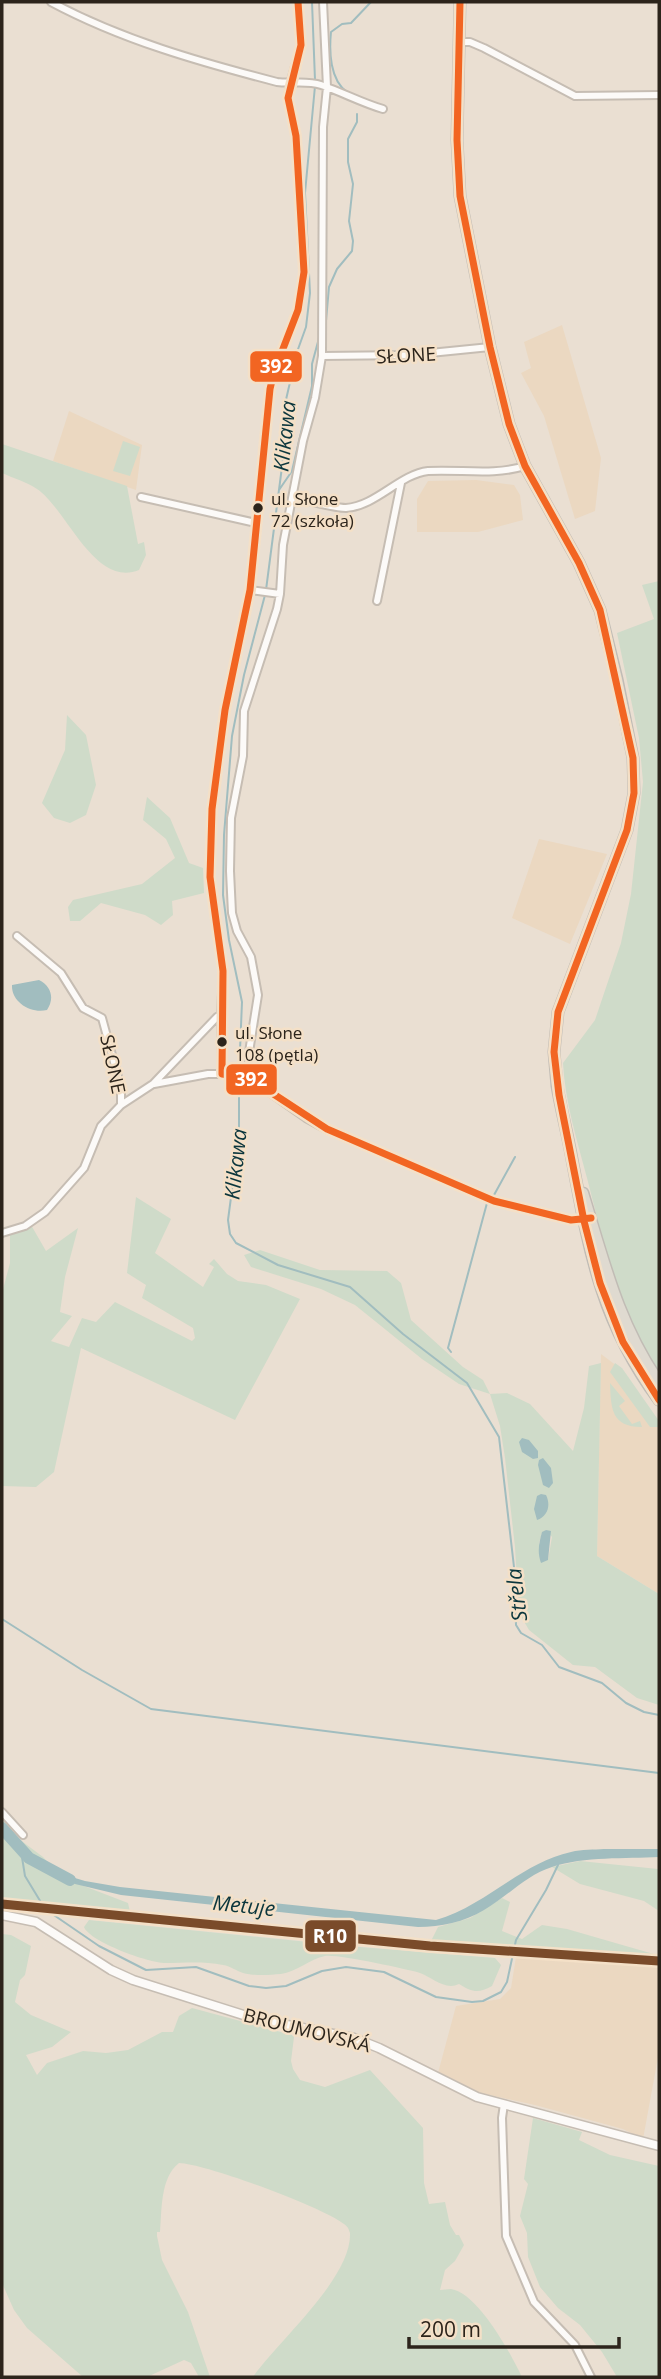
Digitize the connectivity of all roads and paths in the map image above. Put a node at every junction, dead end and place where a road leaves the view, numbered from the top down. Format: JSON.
{"nodes":[{"id":1,"x":51,"y":2,"type":"edge"},
{"id":2,"x":298,"y":2,"type":"edge"},
{"id":3,"x":323,"y":2,"type":"edge"},
{"id":4,"x":460,"y":2,"type":"edge"},
{"id":5,"x":460,"y":42,"type":"junction"},
{"id":6,"x":290,"y":84,"type":"junction"},
{"id":7,"x":324,"y":86,"type":"junction"},
{"id":8,"x":659,"y":96,"type":"edge"},
{"id":9,"x":383,"y":109,"type":"dead end"},
{"id":10,"x":490,"y":346,"type":"junction"},
{"id":11,"x":323,"y":356,"type":"junction"},
{"id":12,"x":525,"y":466,"type":"junction"},
{"id":13,"x":401,"y":483,"type":"junction"},
{"id":14,"x":141,"y":497,"type":"dead end"},
{"id":15,"x":293,"y":497,"type":"junction"},
{"id":16,"x":256,"y":523,"type":"junction"},
{"id":17,"x":250,"y":590,"type":"junction"},
{"id":18,"x":276,"y":594,"type":"junction"},
{"id":19,"x":377,"y":601,"type":"dead end"},
{"id":20,"x":17,"y":936,"type":"dead end"},
{"id":21,"x":221,"y":1015,"type":"junction"},
{"id":22,"x":226,"y":1074,"type":"junction"},
{"id":23,"x":246,"y":1077,"type":"junction"},
{"id":24,"x":153,"y":1084,"type":"junction"},
{"id":25,"x":121,"y":1105,"type":"junction"},
{"id":26,"x":587,"y":1219,"type":"junction"},
{"id":27,"x":2,"y":1233,"type":"edge"},
{"id":28,"x":659,"y":1382,"type":"edge"},
{"id":29,"x":659,"y":1400,"type":"edge"},
{"id":30,"x":2,"y":1812,"type":"edge"},
{"id":31,"x":23,"y":1835,"type":"dead end"},
{"id":32,"x":2,"y":1915,"type":"edge"},
{"id":33,"x":504,"y":2104,"type":"junction"},
{"id":34,"x":659,"y":2146,"type":"edge"},
{"id":35,"x":591,"y":2377,"type":"edge"}],
"edges":[{"from":1,"to":6,"type":"street"},
{"from":2,"to":6,"type":"street"},
{"from":3,"to":7,"type":"street"},
{"from":4,"to":5,"type":"highway"},
{"from":5,"to":8,"type":"street"},
{"from":5,"to":10,"type":"highway"},
{"from":6,"to":7,"type":"street"},
{"from":6,"to":16,"type":"street"},
{"from":7,"to":9,"type":"street"},
{"from":7,"to":11,"type":"street"},
{"from":10,"to":11,"type":"street","name":"SŁONE"},
{"from":10,"to":12,"type":"highway"},
{"from":11,"to":15,"type":"street"},
{"from":12,"to":13,"type":"street"},
{"from":12,"to":26,"type":"highway"},
{"from":13,"to":15,"type":"street"},
{"from":13,"to":19,"type":"street"},
{"from":14,"to":16,"type":"street"},
{"from":15,"to":18,"type":"street"},
{"from":16,"to":17,"type":"street"},
{"from":17,"to":18,"type":"street"},
{"from":17,"to":21,"type":"street"},
{"from":18,"to":23,"type":"street"},
{"from":20,"to":25,"type":"street","name":"SŁONE"},
{"from":21,"to":22,"type":"street"},
{"from":21,"to":24,"type":"street","name":"SŁONE"},
{"from":22,"to":23,"type":"street","name":"SŁONE"},
{"from":22,"to":24,"type":"street","name":"SŁONE"},
{"from":23,"to":26,"type":"street"},
{"from":24,"to":25,"type":"street","name":"SŁONE"},
{"from":25,"to":27,"type":"street","name":"SŁONE"},
{"from":26,"to":28,"type":"highway"},
{"from":26,"to":29,"type":"highway"},
{"from":30,"to":31,"type":"street"},
{"from":32,"to":33,"type":"main road","name":"BROUMOVSKÁ"},
{"from":33,"to":34,"type":"main road","name":"BROUMOVSKÁ"},
{"from":33,"to":35,"type":"street"}]}
